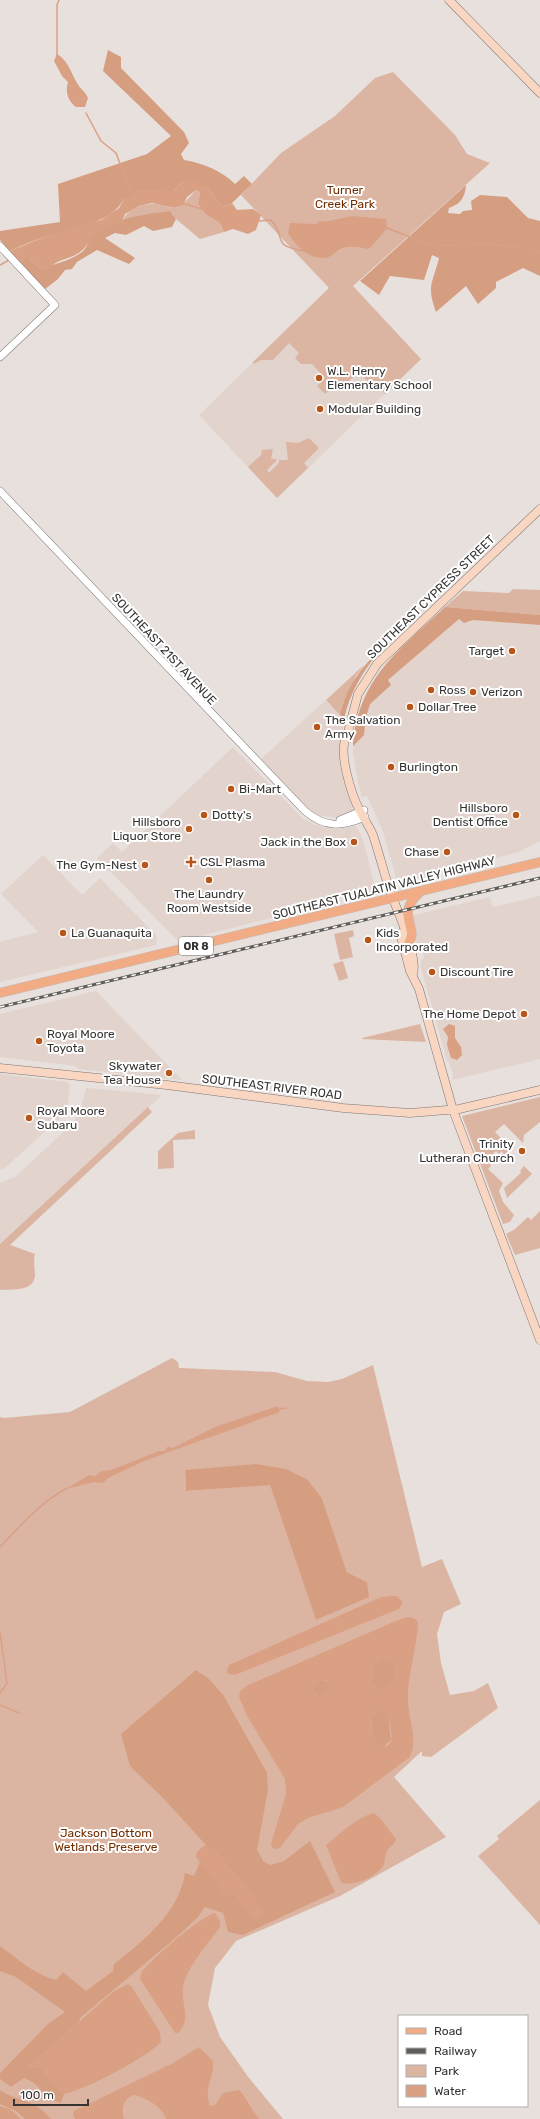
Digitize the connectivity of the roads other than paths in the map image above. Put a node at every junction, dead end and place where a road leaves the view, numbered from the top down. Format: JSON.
{"nodes":[{"id":1,"x":450,"y":0,"type":"edge"},
{"id":2,"x":540,"y":93,"type":"edge"},
{"id":3,"x":2,"y":248,"type":"edge"},
{"id":4,"x":0,"y":357,"type":"edge"},
{"id":5,"x":0,"y":491,"type":"edge"},
{"id":6,"x":540,"y":509,"type":"edge"},
{"id":7,"x":363,"y":813,"type":"junction"},
{"id":8,"x":540,"y":862,"type":"edge"},
{"id":9,"x":419,"y":893,"type":"junction"},
{"id":10,"x":393,"y":899,"type":"junction"},
{"id":11,"x":409,"y":942,"type":"junction"},
{"id":12,"x":413,"y":974,"type":"junction"},
{"id":13,"x":0,"y":993,"type":"edge"},
{"id":14,"x":0,"y":1068,"type":"edge"},
{"id":15,"x":540,"y":1090,"type":"edge"},
{"id":16,"x":453,"y":1110,"type":"junction"},
{"id":17,"x":540,"y":1340,"type":"edge"}],
"edges":[{"from":1,"to":2,"type":"main road"},
{"from":3,"to":4,"type":"street"},
{"from":5,"to":7,"type":"street","name":"SOUTHEAST 21ST AVENUE"},
{"from":6,"to":7,"type":"main road","name":"SOUTHEAST CYPRESS STREET"},
{"from":7,"to":10,"type":"main road","name":"SOUTHEAST CYPRESS STREET"},
{"from":8,"to":9,"type":"main road","name":"SOUTHEAST TUALATIN VALLEY HIGHWAY","number":"OR 8"},
{"from":9,"to":10,"type":"main road","name":"SOUTHEAST TUALATIN VALLEY HIGHWAY","number":"OR 8"},
{"from":9,"to":11,"type":"main road"},
{"from":10,"to":11,"type":"main road"},
{"from":10,"to":12,"type":"main road"},
{"from":10,"to":13,"type":"main road","name":"SOUTHEAST TUALATIN VALLEY HIGHWAY","number":"OR 8"},
{"from":11,"to":12,"type":"main road"},
{"from":12,"to":16,"type":"main road"},
{"from":14,"to":16,"type":"main road","name":"SOUTHEAST RIVER ROAD"},
{"from":15,"to":16,"type":"main road","name":"SOUTHEAST RIVER ROAD"},
{"from":16,"to":17,"type":"main road"}]}
